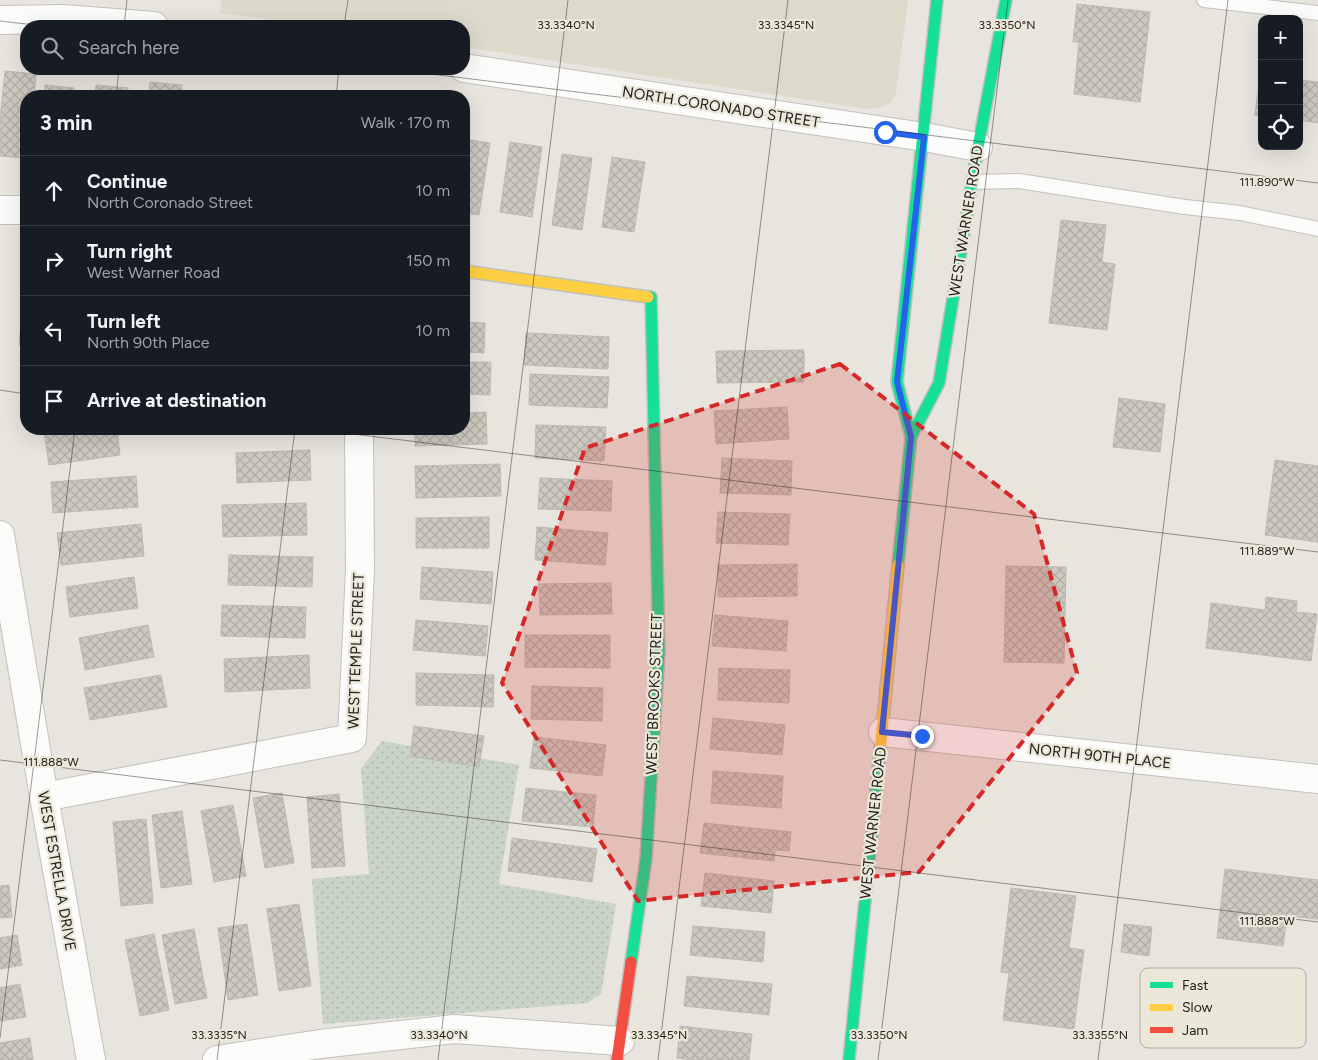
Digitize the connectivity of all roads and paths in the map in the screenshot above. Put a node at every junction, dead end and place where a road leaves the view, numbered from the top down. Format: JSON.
{"nodes":[{"id":1,"x":937,"y":0,"type":"edge"},
{"id":2,"x":1006,"y":0,"type":"edge"},
{"id":3,"x":1204,"y":0,"type":"edge"},
{"id":4,"x":1318,"y":13,"type":"edge"},
{"id":5,"x":0,"y":20,"type":"edge"},
{"id":6,"x":77,"y":20,"type":"edge"},
{"id":7,"x":470,"y":69,"type":"edge"},
{"id":8,"x":924,"y":137,"type":"junction"},
{"id":9,"x":978,"y":147,"type":"junction"},
{"id":10,"x":972,"y":182,"type":"junction"},
{"id":11,"x":0,"y":210,"type":"edge"},
{"id":12,"x":20,"y":210,"type":"edge"},
{"id":13,"x":1318,"y":229,"type":"edge"},
{"id":14,"x":470,"y":272,"type":"edge"},
{"id":15,"x":359,"y":435,"type":"edge"},
{"id":16,"x":911,"y":437,"type":"junction"},
{"id":17,"x":0,"y":535,"type":"edge"},
{"id":18,"x":882,"y":732,"type":"junction"},
{"id":19,"x":1318,"y":779,"type":"edge"},
{"id":20,"x":44,"y":797,"type":"junction"},
{"id":21,"x":618,"y":1051,"type":"edge"},
{"id":22,"x":91,"y":1060,"type":"edge"},
{"id":23,"x":217,"y":1060,"type":"edge"},
{"id":24,"x":849,"y":1060,"type":"edge"}],
"edges":[{"from":1,"to":8,"type":"main road","name":"WEST WARNER ROAD"},
{"from":2,"to":9,"type":"main road","name":"WEST WARNER ROAD"},
{"from":3,"to":4,"type":"lane"},
{"from":5,"to":6,"type":"street"},
{"from":7,"to":8,"type":"street","name":"NORTH CORONADO STREET"},
{"from":8,"to":9,"type":"street","name":"NORTH CORONADO STREET"},
{"from":8,"to":16,"type":"main road","name":"WEST WARNER ROAD"},
{"from":9,"to":10,"type":"main road","name":"WEST WARNER ROAD"},
{"from":10,"to":13,"type":"lane"},
{"from":10,"to":16,"type":"main road","name":"WEST WARNER ROAD"},
{"from":11,"to":12,"type":"street"},
{"from":14,"to":21,"type":"main road","name":"WEST BROOKS STREET"},
{"from":15,"to":20,"type":"street","name":"WEST TEMPLE STREET"},
{"from":16,"to":18,"type":"main road","name":"WEST WARNER ROAD"},
{"from":17,"to":20,"type":"street","name":"WEST ESTRELLA DRIVE"},
{"from":18,"to":19,"type":"street","name":"NORTH 90TH PLACE"},
{"from":18,"to":24,"type":"main road","name":"WEST WARNER ROAD"},
{"from":20,"to":22,"type":"street","name":"WEST ESTRELLA DRIVE"},
{"from":21,"to":23,"type":"street"}]}
